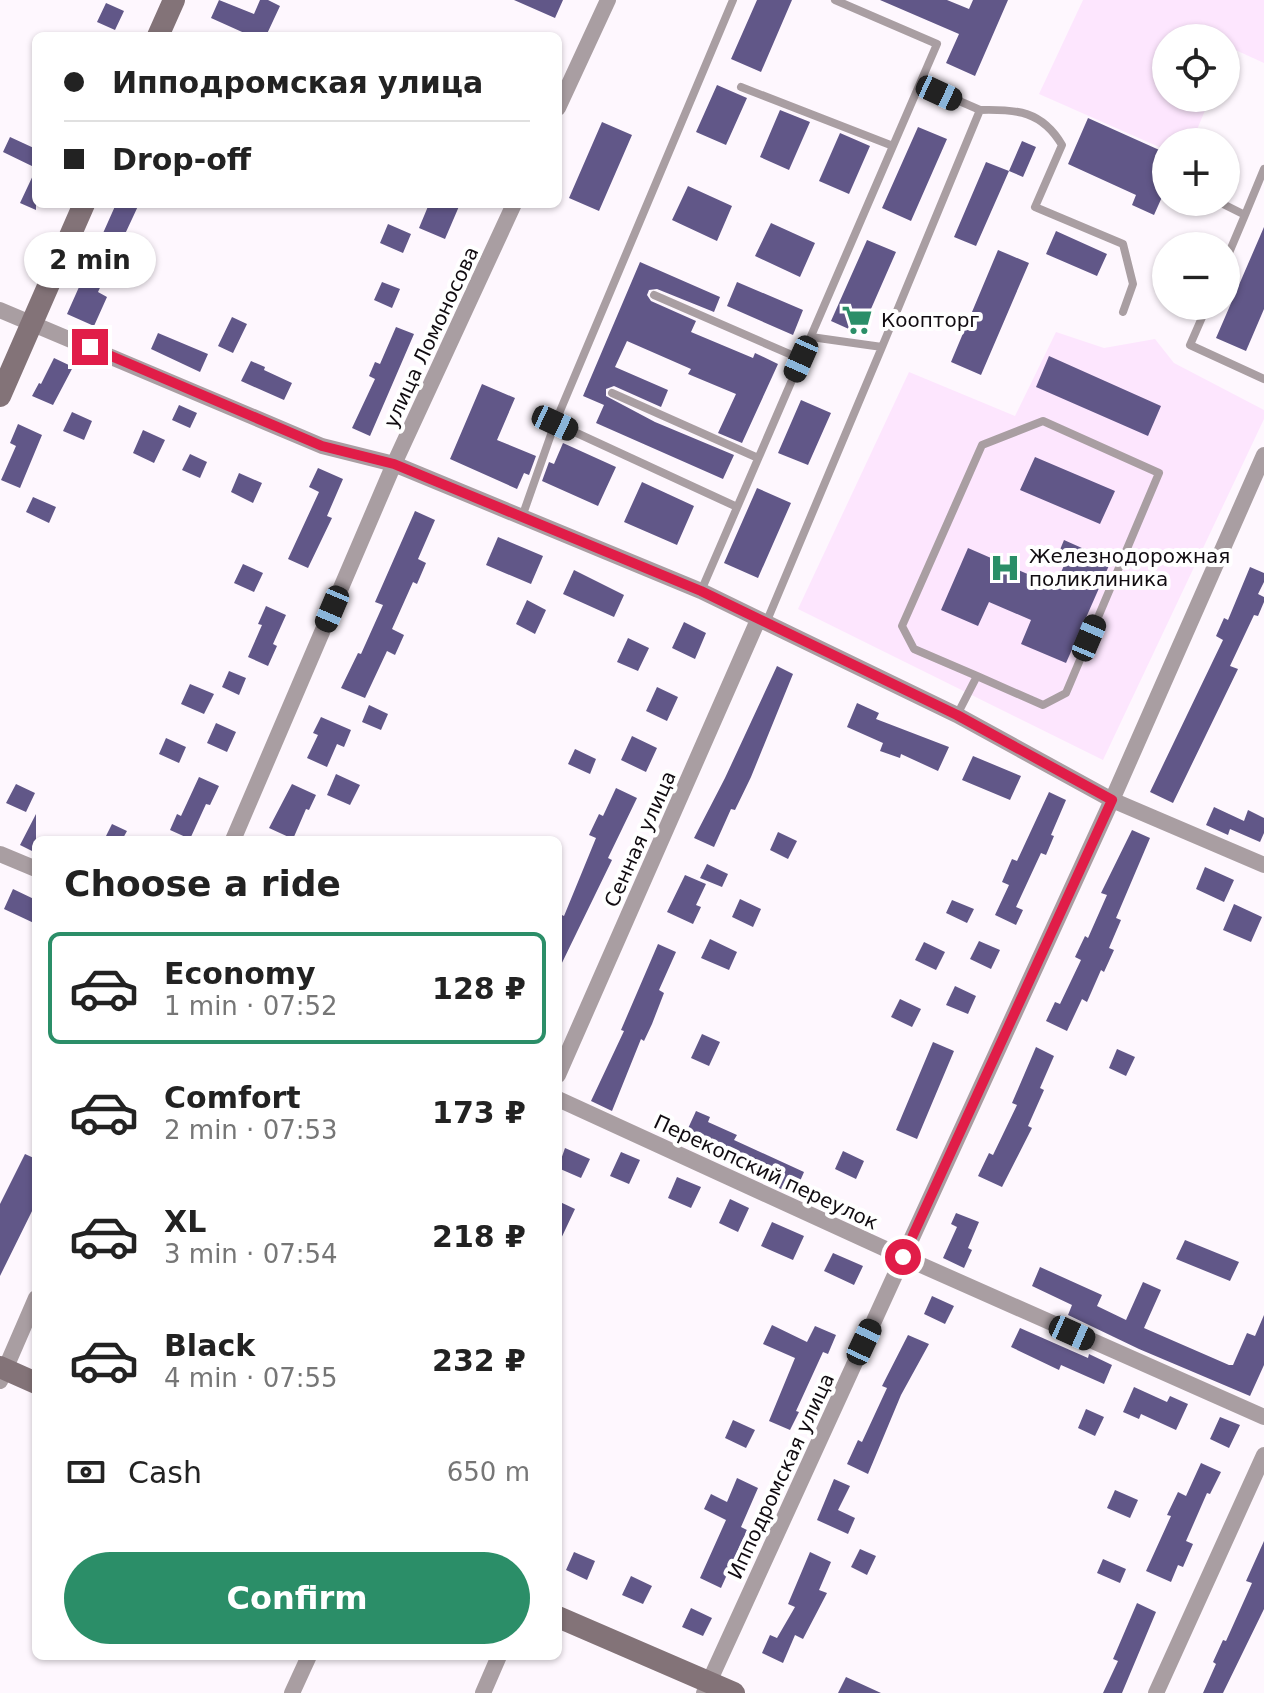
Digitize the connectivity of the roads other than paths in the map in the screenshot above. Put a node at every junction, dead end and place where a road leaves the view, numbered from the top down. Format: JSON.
{"nodes":[{"id":1,"x":174,"y":0,"type":"edge"},
{"id":2,"x":608,"y":0,"type":"edge"},
{"id":3,"x":733,"y":0,"type":"edge"},
{"id":4,"x":835,"y":0,"type":"edge"},
{"id":5,"x":160,"y":32,"type":"edge"},
{"id":6,"x":920,"y":84,"type":"junction"},
{"id":7,"x":741,"y":87,"type":"dead end"},
{"id":8,"x":562,"y":99,"type":"edge"},
{"id":9,"x":980,"y":110,"type":"junction"},
{"id":10,"x":893,"y":146,"type":"junction"},
{"id":11,"x":1264,"y":169,"type":"edge"},
{"id":12,"x":82,"y":208,"type":"edge"},
{"id":13,"x":512,"y":208,"type":"edge"},
{"id":14,"x":1240,"y":212,"type":"edge"},
{"id":15,"x":1245,"y":215,"type":"junction"},
{"id":16,"x":1238,"y":232,"type":"edge"},
{"id":17,"x":654,"y":295,"type":"dead end"},
{"id":18,"x":0,"y":310,"type":"edge"},
{"id":19,"x":1123,"y":312,"type":"dead end"},
{"id":20,"x":1201,"y":320,"type":"edge"},
{"id":21,"x":32,"y":323,"type":"junction"},
{"id":22,"x":811,"y":337,"type":"junction"},
{"id":23,"x":882,"y":347,"type":"junction"},
{"id":24,"x":801,"y":359,"type":"junction"},
{"id":25,"x":1264,"y":379,"type":"edge"},
{"id":26,"x":612,"y":393,"type":"dead end"},
{"id":27,"x":0,"y":396,"type":"edge"},
{"id":28,"x":555,"y":423,"type":"junction"},
{"id":29,"x":1264,"y":455,"type":"edge"},
{"id":30,"x":758,"y":458,"type":"junction"},
{"id":31,"x":394,"y":464,"type":"junction"},
{"id":32,"x":737,"y":507,"type":"junction"},
{"id":33,"x":522,"y":517,"type":"junction"},
{"id":34,"x":701,"y":591,"type":"junction"},
{"id":35,"x":762,"y":622,"type":"junction"},
{"id":36,"x":977,"y":676,"type":"junction"},
{"id":37,"x":957,"y":715,"type":"junction"},
{"id":38,"x":1112,"y":800,"type":"junction"},
{"id":39,"x":235,"y":836,"type":"edge"},
{"id":40,"x":0,"y":854,"type":"edge"},
{"id":41,"x":1264,"y":865,"type":"edge"},
{"id":42,"x":32,"y":867,"type":"edge"},
{"id":43,"x":562,"y":1066,"type":"edge"},
{"id":44,"x":562,"y":1101,"type":"edge"},
{"id":45,"x":903,"y":1257,"type":"junction"},
{"id":46,"x":32,"y":1307,"type":"edge"},
{"id":47,"x":2,"y":1372,"type":"edge"},
{"id":48,"x":32,"y":1382,"type":"edge"},
{"id":49,"x":1264,"y":1417,"type":"edge"},
{"id":50,"x":1264,"y":1455,"type":"edge"},
{"id":51,"x":562,"y":1619,"type":"edge"},
{"id":52,"x":307,"y":1660,"type":"edge"},
{"id":53,"x":497,"y":1660,"type":"edge"},
{"id":54,"x":706,"y":1688,"type":"edge"},
{"id":55,"x":292,"y":1693,"type":"edge"},
{"id":56,"x":483,"y":1693,"type":"edge"},
{"id":57,"x":734,"y":1693,"type":"edge"},
{"id":58,"x":1156,"y":1693,"type":"edge"}],
"edges":[{"from":1,"to":5,"type":"main road"},
{"from":2,"to":8,"type":"street"},
{"from":3,"to":28,"type":"lane"},
{"from":4,"to":6,"type":"lane"},
{"from":6,"to":9,"type":"lane"},
{"from":6,"to":10,"type":"lane"},
{"from":7,"to":10,"type":"lane"},
{"from":9,"to":19,"type":"lane"},
{"from":9,"to":23,"type":"lane"},
{"from":10,"to":22,"type":"lane"},
{"from":11,"to":15,"type":"lane"},
{"from":12,"to":21,"type":"main road"},
{"from":13,"to":31,"type":"street","name":"улица Ломоносова"},
{"from":14,"to":15,"type":"lane"},
{"from":15,"to":16,"type":"lane"},
{"from":17,"to":24,"type":"lane"},
{"from":18,"to":21,"type":"street"},
{"from":20,"to":25,"type":"lane"},
{"from":21,"to":27,"type":"main road"},
{"from":21,"to":31,"type":"street"},
{"from":22,"to":23,"type":"lane"},
{"from":22,"to":24,"type":"lane"},
{"from":23,"to":35,"type":"lane"},
{"from":24,"to":30,"type":"lane"},
{"from":26,"to":30,"type":"lane"},
{"from":28,"to":32,"type":"lane"},
{"from":28,"to":33,"type":"lane"},
{"from":29,"to":38,"type":"street","name":"Ипподромская улица"},
{"from":30,"to":32,"type":"lane"},
{"from":31,"to":33,"type":"street"},
{"from":31,"to":39,"type":"street","name":"улица Ломоносова"},
{"from":32,"to":34,"type":"lane"},
{"from":33,"to":34,"type":"street"},
{"from":34,"to":35,"type":"street"},
{"from":35,"to":37,"type":"street"},
{"from":35,"to":43,"type":"street","name":"Сенная улица"},
{"from":36,"to":36,"type":"lane"},
{"from":36,"to":37,"type":"lane"},
{"from":37,"to":38,"type":"street"},
{"from":38,"to":41,"type":"street"},
{"from":38,"to":45,"type":"street","name":"Ипподромская улица"},
{"from":40,"to":42,"type":"street"},
{"from":44,"to":45,"type":"street","name":"Перекопский переулок"},
{"from":45,"to":49,"type":"street","name":"Перекопский переулок"},
{"from":45,"to":54,"type":"street","name":"Ипподромская улица"},
{"from":46,"to":47,"type":"street"},
{"from":47,"to":48,"type":"main road"},
{"from":50,"to":58,"type":"street"},
{"from":51,"to":54,"type":"main road"},
{"from":52,"to":55,"type":"street"},
{"from":53,"to":56,"type":"street"},
{"from":54,"to":57,"type":"main road"}]}
